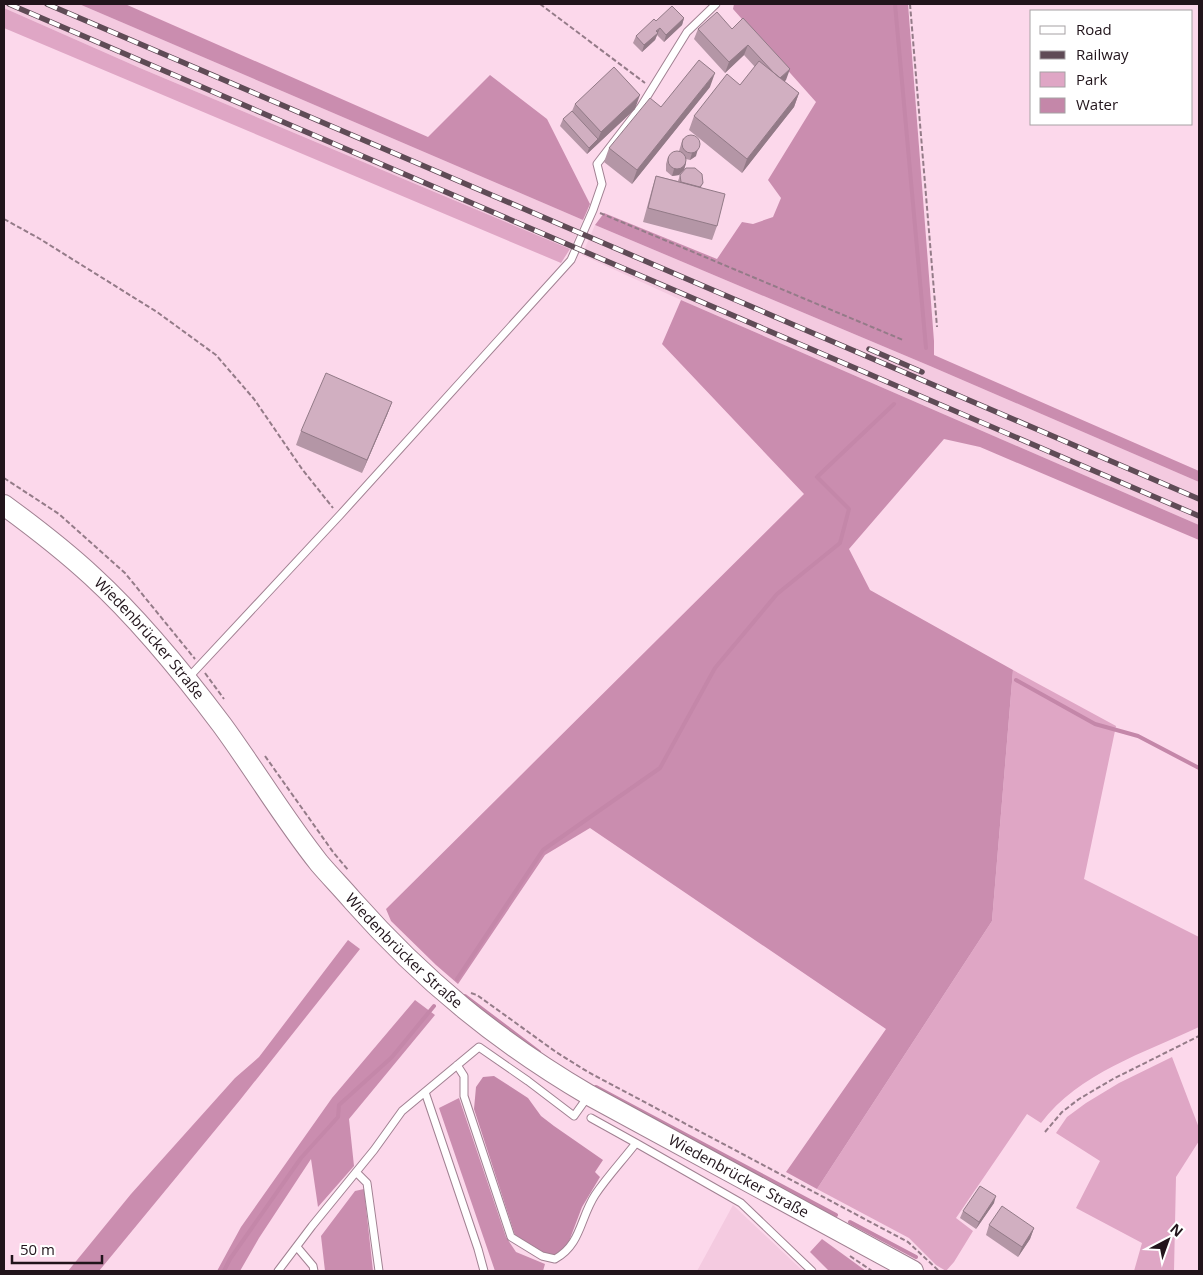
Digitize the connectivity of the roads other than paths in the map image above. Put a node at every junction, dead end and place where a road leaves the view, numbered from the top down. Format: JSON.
{"nodes":[{"id":1,"x":716,"y":4,"type":"edge"},
{"id":2,"x":4,"y":504,"type":"edge"},
{"id":3,"x":193,"y":673,"type":"junction"},
{"id":4,"x":456,"y":1065,"type":"junction"},
{"id":5,"x":425,"y":1092,"type":"junction"},
{"id":6,"x":589,"y":1095,"type":"junction"},
{"id":7,"x":591,"y":1118,"type":"dead end"},
{"id":8,"x":636,"y":1143,"type":"junction"},
{"id":9,"x":356,"y":1172,"type":"junction"},
{"id":10,"x":296,"y":1247,"type":"junction"},
{"id":11,"x":278,"y":1271,"type":"edge"},
{"id":12,"x":314,"y":1271,"type":"edge"},
{"id":13,"x":379,"y":1271,"type":"edge"},
{"id":14,"x":484,"y":1271,"type":"edge"},
{"id":15,"x":812,"y":1271,"type":"edge"},
{"id":16,"x":913,"y":1271,"type":"edge"}],
"edges":[{"from":1,"to":3,"type":"lane"},
{"from":2,"to":3,"type":"street","name":"Wiedenbrücker Straße"},
{"from":3,"to":6,"type":"street","name":"Wiedenbrücker Straße"},
{"from":4,"to":5,"type":"lane"},
{"from":4,"to":6,"type":"lane"},
{"from":4,"to":8,"type":"lane"},
{"from":5,"to":9,"type":"lane"},
{"from":5,"to":14,"type":"lane"},
{"from":6,"to":16,"type":"street","name":"Wiedenbrücker Straße"},
{"from":7,"to":8,"type":"lane"},
{"from":8,"to":15,"type":"lane"},
{"from":9,"to":10,"type":"lane"},
{"from":9,"to":13,"type":"lane"},
{"from":10,"to":11,"type":"lane"},
{"from":10,"to":12,"type":"lane"}]}
